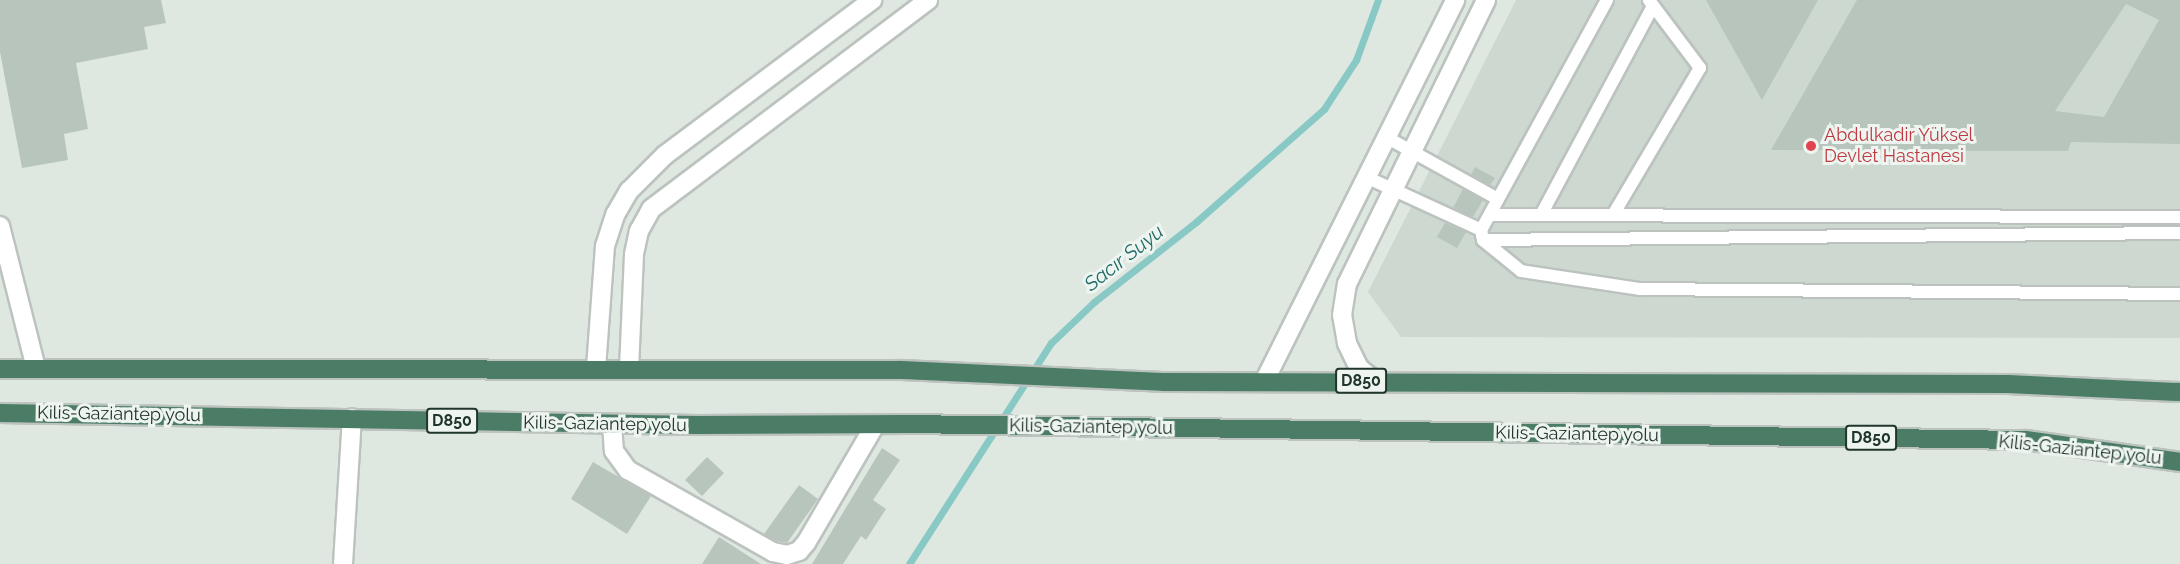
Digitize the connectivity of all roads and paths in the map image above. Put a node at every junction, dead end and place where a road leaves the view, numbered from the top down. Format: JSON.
{"nodes":[{"id":1,"x":872,"y":0,"type":"edge"},
{"id":2,"x":928,"y":0,"type":"edge"},
{"id":3,"x":1455,"y":0,"type":"edge"},
{"id":4,"x":1486,"y":0,"type":"edge"},
{"id":5,"x":1607,"y":0,"type":"edge"},
{"id":6,"x":1651,"y":3,"type":"edge"},
{"id":7,"x":1386,"y":137,"type":"junction"},
{"id":8,"x":1412,"y":151,"type":"junction"},
{"id":9,"x":1366,"y":177,"type":"junction"},
{"id":10,"x":1392,"y":191,"type":"junction"},
{"id":11,"x":1498,"y":199,"type":"junction"},
{"id":12,"x":1490,"y":215,"type":"junction"},
{"id":13,"x":1541,"y":215,"type":"junction"},
{"id":14,"x":1613,"y":215,"type":"junction"},
{"id":15,"x":2180,"y":216,"type":"edge"},
{"id":16,"x":0,"y":226,"type":"edge"},
{"id":17,"x":2180,"y":233,"type":"edge"},
{"id":18,"x":1482,"y":235,"type":"junction"},
{"id":19,"x":2180,"y":294,"type":"edge"},
{"id":20,"x":36,"y":368,"type":"junction"},
{"id":21,"x":596,"y":368,"type":"junction"},
{"id":22,"x":0,"y":369,"type":"edge"},
{"id":23,"x":629,"y":369,"type":"junction"},
{"id":24,"x":1375,"y":381,"type":"junction"},
{"id":25,"x":1264,"y":382,"type":"junction"},
{"id":26,"x":2150,"y":392,"type":"junction"},
{"id":27,"x":2180,"y":392,"type":"edge"},
{"id":28,"x":2180,"y":401,"type":"edge"},
{"id":29,"x":0,"y":413,"type":"edge"},
{"id":30,"x":352,"y":418,"type":"junction"},
{"id":31,"x":612,"y":424,"type":"junction"},
{"id":32,"x":875,"y":424,"type":"junction"},
{"id":33,"x":2178,"y":462,"type":"edge"},
{"id":34,"x":343,"y":564,"type":"edge"}],
"edges":[{"from":1,"to":21,"type":"street"},
{"from":2,"to":23,"type":"street"},
{"from":3,"to":7,"type":"street"},
{"from":4,"to":8,"type":"street"},
{"from":5,"to":11,"type":"lane"},
{"from":6,"to":13,"type":"lane"},
{"from":6,"to":14,"type":"lane"},
{"from":7,"to":8,"type":"lane"},
{"from":7,"to":9,"type":"street"},
{"from":8,"to":10,"type":"street"},
{"from":8,"to":11,"type":"lane"},
{"from":9,"to":10,"type":"lane"},
{"from":9,"to":25,"type":"street"},
{"from":10,"to":18,"type":"lane"},
{"from":10,"to":24,"type":"street"},
{"from":11,"to":12,"type":"lane"},
{"from":12,"to":13,"type":"lane"},
{"from":12,"to":18,"type":"lane"},
{"from":13,"to":14,"type":"lane"},
{"from":14,"to":15,"type":"lane"},
{"from":16,"to":20,"type":"street"},
{"from":17,"to":18,"type":"lane"},
{"from":18,"to":19,"type":"lane"},
{"from":20,"to":21,"type":"highway","number":"D850"},
{"from":20,"to":22,"type":"highway","number":"D850"},
{"from":21,"to":23,"type":"highway","number":"D850"},
{"from":23,"to":25,"type":"highway","number":"D850"},
{"from":24,"to":25,"type":"highway","number":"D850"},
{"from":24,"to":26,"type":"highway","number":"D850"},
{"from":26,"to":27,"type":"highway","number":"D850"},
{"from":26,"to":28,"type":"highway"},
{"from":29,"to":30,"type":"highway","name":"Kilis-Gaziantep yolu","number":"D850"},
{"from":30,"to":31,"type":"highway","name":"Kilis-Gaziantep yolu","number":"D850"},
{"from":30,"to":34,"type":"street"},
{"from":31,"to":32,"type":"highway","name":"Kilis-Gaziantep yolu","number":"D850"},
{"from":31,"to":32,"type":"street"},
{"from":32,"to":33,"type":"highway","name":"Kilis-Gaziantep yolu","number":"D850"}]}
